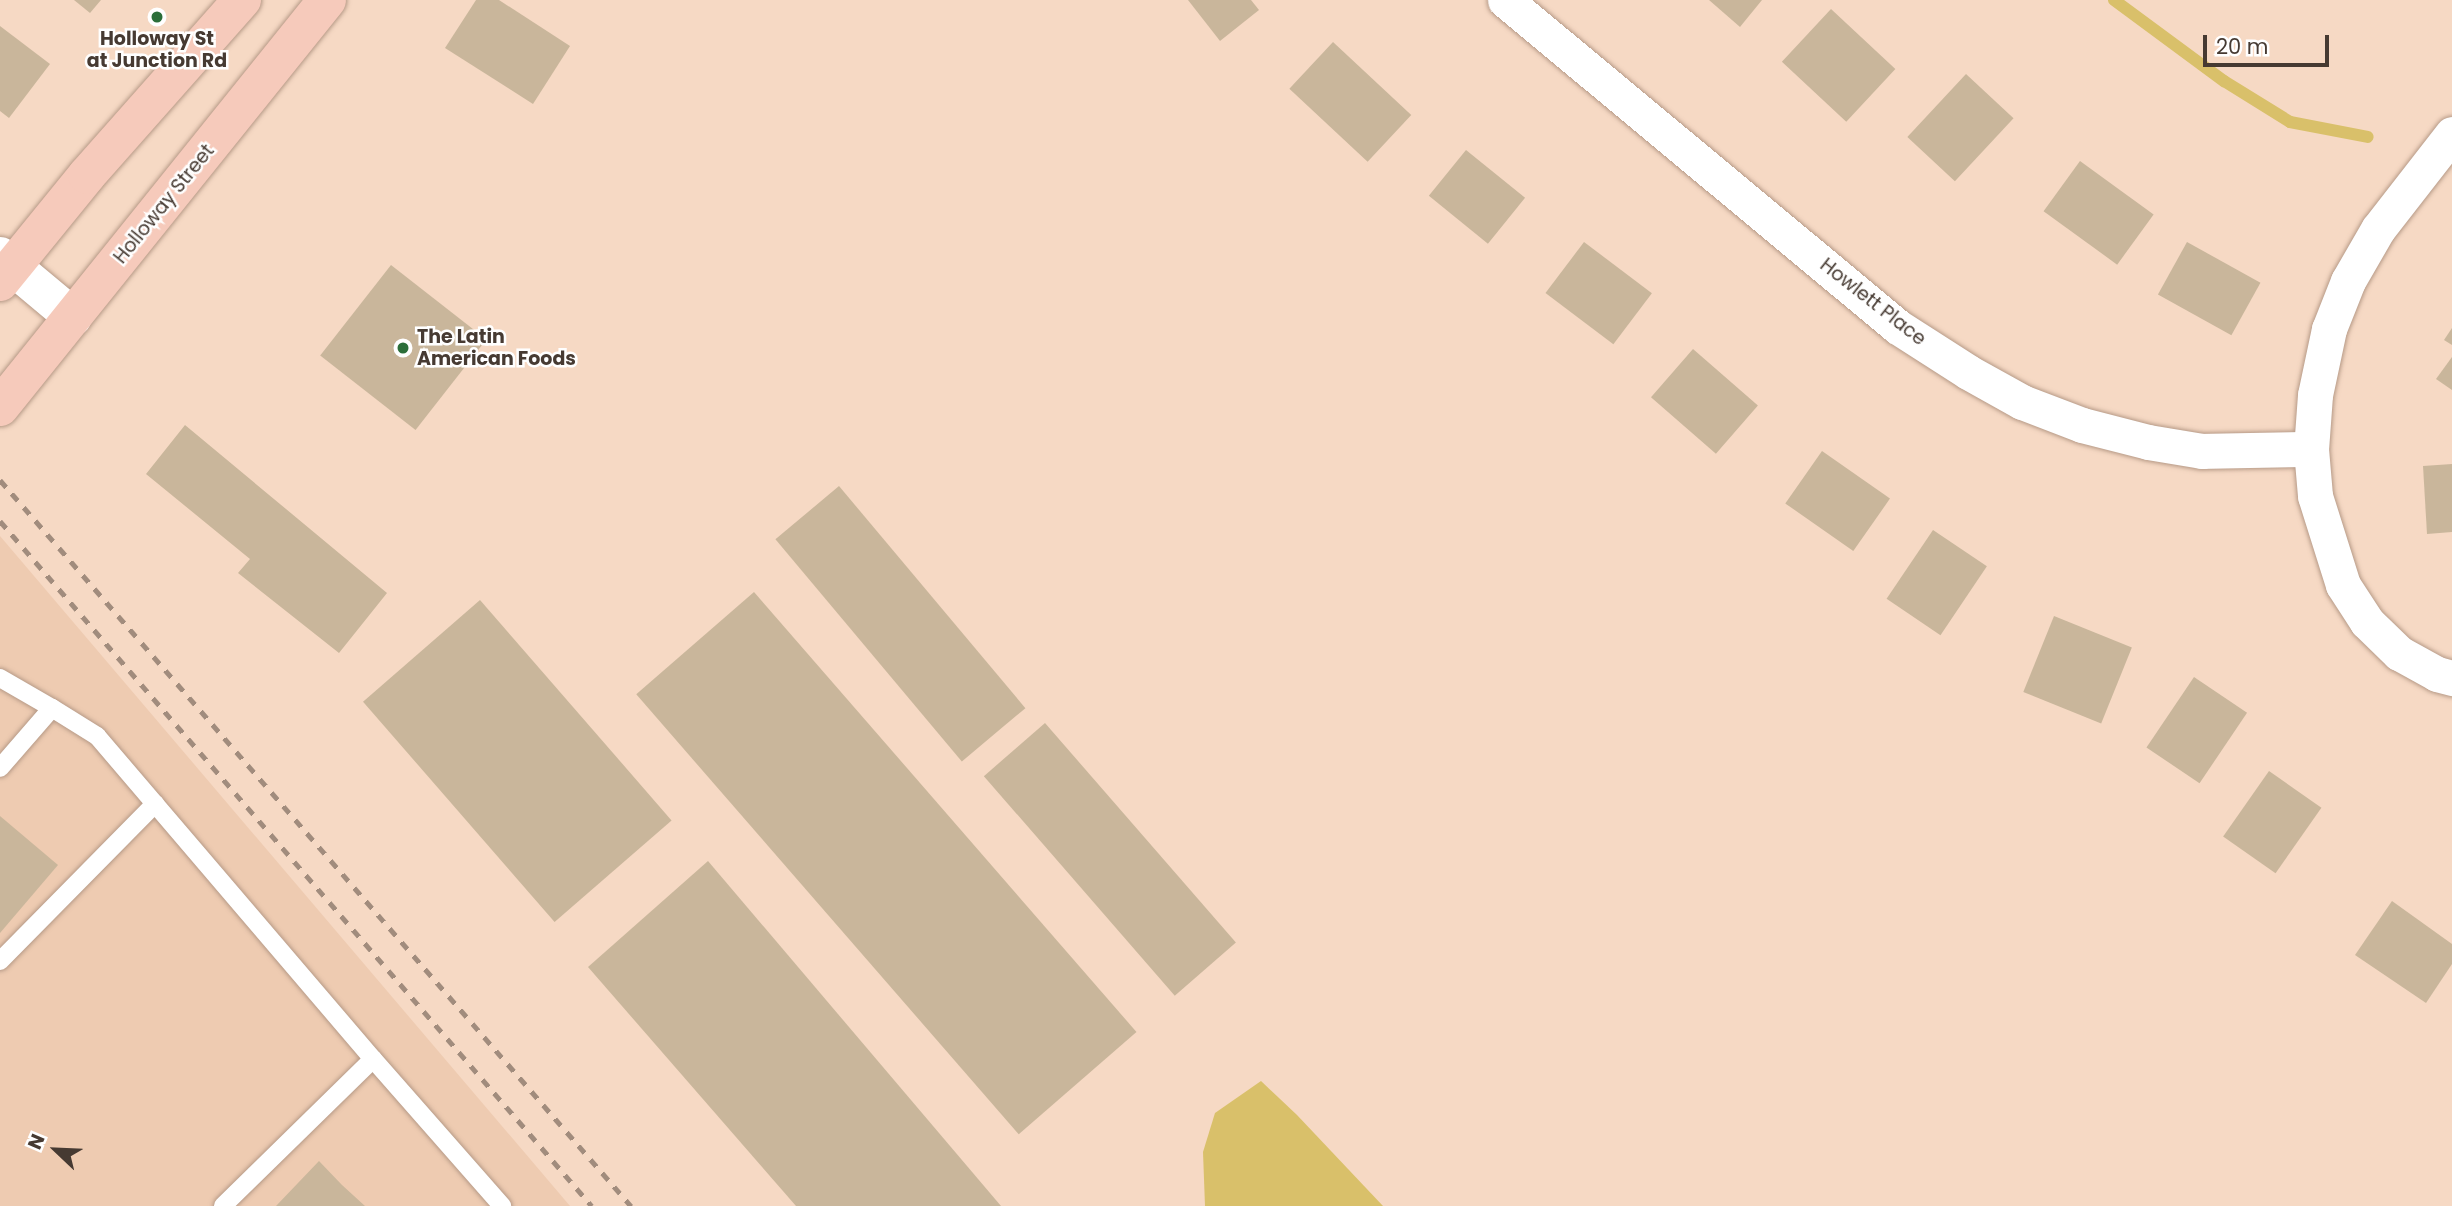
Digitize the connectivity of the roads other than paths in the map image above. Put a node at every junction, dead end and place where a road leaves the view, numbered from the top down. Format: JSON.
{"nodes":[{"id":1,"x":242,"y":0,"type":"edge"},
{"id":2,"x":327,"y":0,"type":"edge"},
{"id":3,"x":1505,"y":0,"type":"edge"},
{"id":4,"x":2452,"y":134,"type":"edge"},
{"id":5,"x":4,"y":268,"type":"edge"},
{"id":6,"x":73,"y":317,"type":"junction"},
{"id":7,"x":0,"y":407,"type":"edge"},
{"id":8,"x":2311,"y":449,"type":"junction"},
{"id":9,"x":0,"y":678,"type":"edge"},
{"id":10,"x":2452,"y":678,"type":"edge"},
{"id":11,"x":52,"y":708,"type":"junction"},
{"id":12,"x":0,"y":768,"type":"edge"},
{"id":13,"x":155,"y":804,"type":"junction"},
{"id":14,"x":0,"y":961,"type":"edge"},
{"id":15,"x":373,"y":1059,"type":"junction"},
{"id":16,"x":223,"y":1206,"type":"edge"},
{"id":17,"x":502,"y":1206,"type":"edge"}],
"edges":[{"from":1,"to":5,"type":"highway"},
{"from":2,"to":6,"type":"highway","name":"Holloway Street"},
{"from":3,"to":8,"type":"street","name":"Howlett Place"},
{"from":4,"to":8,"type":"street"},
{"from":5,"to":6,"type":"street"},
{"from":6,"to":7,"type":"highway","name":"Holloway Street"},
{"from":8,"to":10,"type":"street"},
{"from":9,"to":11,"type":"lane"},
{"from":11,"to":12,"type":"lane"},
{"from":11,"to":13,"type":"lane"},
{"from":13,"to":14,"type":"lane"},
{"from":13,"to":15,"type":"lane"},
{"from":15,"to":16,"type":"lane"},
{"from":15,"to":17,"type":"lane"}]}
